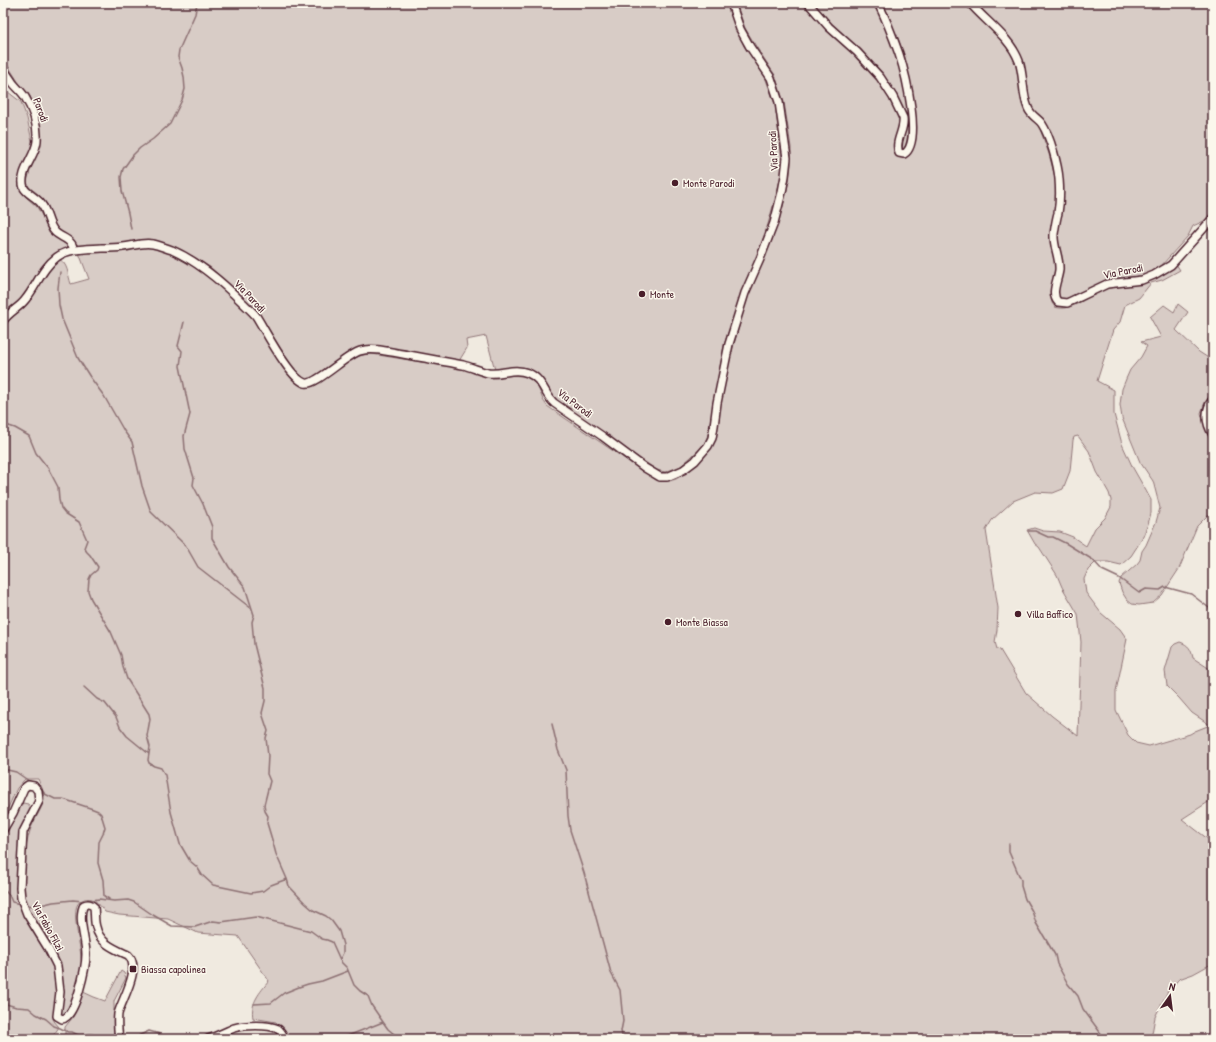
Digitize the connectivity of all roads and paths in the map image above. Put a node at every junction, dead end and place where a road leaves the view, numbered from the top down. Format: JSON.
{"nodes":[{"id":1,"x":731,"y":3,"type":"edge"},
{"id":2,"x":808,"y":3,"type":"edge"},
{"id":3,"x":878,"y":3,"type":"edge"},
{"id":4,"x":970,"y":3,"type":"edge"},
{"id":5,"x":3,"y":68,"type":"edge"},
{"id":6,"x":1213,"y":218,"type":"edge"},
{"id":7,"x":73,"y":250,"type":"junction"},
{"id":8,"x":3,"y":320,"type":"edge"},
{"id":9,"x":1213,"y":399,"type":"edge"},
{"id":10,"x":1213,"y":435,"type":"edge"},
{"id":11,"x":3,"y":830,"type":"edge"},
{"id":12,"x":119,"y":1039,"type":"edge"},
{"id":13,"x":208,"y":1039,"type":"edge"},
{"id":14,"x":285,"y":1039,"type":"edge"}],
"edges":[{"from":1,"to":7,"type":"street","name":"Via Parodi"},
{"from":2,"to":3,"type":"street"},
{"from":4,"to":6,"type":"street","name":"Via Parodi"},
{"from":5,"to":7,"type":"street","name":"Parodi"},
{"from":7,"to":8,"type":"street","name":"Via Parodi"},
{"from":9,"to":10,"type":"street"},
{"from":11,"to":12,"type":"street","name":"Via Fabio Filzi"},
{"from":13,"to":14,"type":"street"}]}
